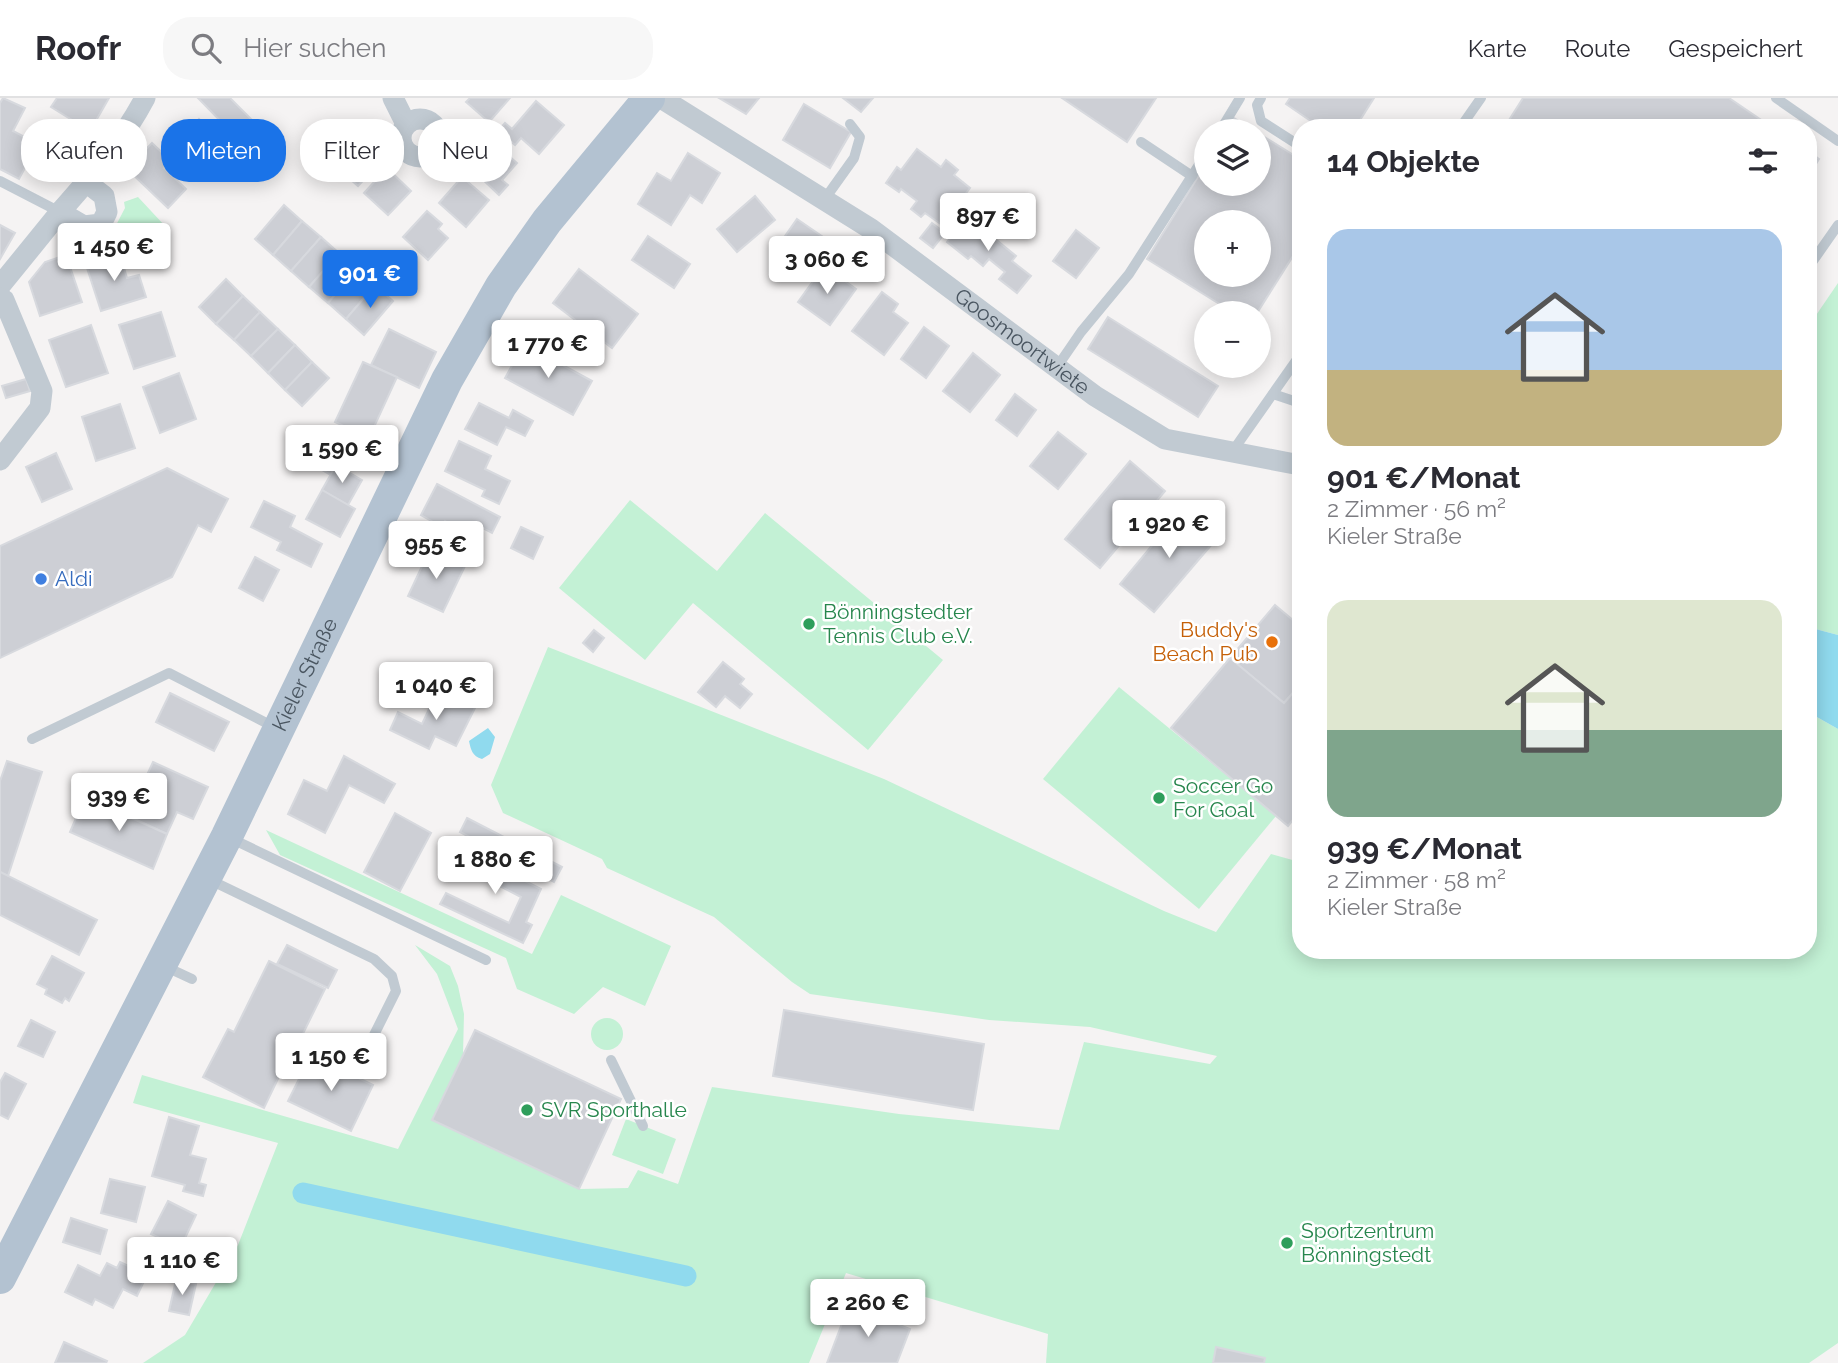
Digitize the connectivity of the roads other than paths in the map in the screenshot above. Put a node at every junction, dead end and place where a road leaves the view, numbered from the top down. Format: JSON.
{"nodes":[{"id":1,"x":145,"y":98,"type":"edge"},
{"id":2,"x":393,"y":98,"type":"edge"},
{"id":3,"x":649,"y":98,"type":"edge"},
{"id":4,"x":661,"y":98,"type":"edge"},
{"id":5,"x":1240,"y":98,"type":"edge"},
{"id":6,"x":1261,"y":98,"type":"edge"},
{"id":7,"x":1481,"y":98,"type":"edge"},
{"id":8,"x":1776,"y":98,"type":"edge"},
{"id":9,"x":133,"y":119,"type":"edge"},
{"id":10,"x":1227,"y":119,"type":"edge"},
{"id":11,"x":1466,"y":119,"type":"edge"},
{"id":12,"x":1806,"y":119,"type":"edge"},
{"id":13,"x":406,"y":124,"type":"dead end"},
{"id":14,"x":850,"y":124,"type":"dead end"},
{"id":15,"x":1817,"y":126,"type":"edge"},
{"id":16,"x":1292,"y":141,"type":"edge"},
{"id":17,"x":1838,"y":141,"type":"edge"},
{"id":18,"x":1141,"y":142,"type":"dead end"},
{"id":19,"x":1194,"y":173,"type":"edge"},
{"id":20,"x":1192,"y":176,"type":"junction"},
{"id":21,"x":0,"y":181,"type":"edge"},
{"id":22,"x":86,"y":182,"type":"joint"},
{"id":23,"x":824,"y":200,"type":"junction"},
{"id":24,"x":60,"y":212,"type":"junction"},
{"id":25,"x":1838,"y":225,"type":"edge"},
{"id":26,"x":1817,"y":255,"type":"edge"},
{"id":27,"x":0,"y":286,"type":"edge"},
{"id":28,"x":0,"y":298,"type":"edge"},
{"id":29,"x":1057,"y":367,"type":"junction"},
{"id":30,"x":1292,"y":367,"type":"edge"},
{"id":31,"x":1273,"y":394,"type":"junction"},
{"id":32,"x":1292,"y":400,"type":"edge"},
{"id":33,"x":1232,"y":452,"type":"junction"},
{"id":34,"x":0,"y":460,"type":"edge"},
{"id":35,"x":1292,"y":463,"type":"edge"},
{"id":36,"x":279,"y":729,"type":"junction"},
{"id":37,"x":32,"y":739,"type":"dead end"},
{"id":38,"x":227,"y":836,"type":"junction"},
{"id":39,"x":206,"y":878,"type":"junction"},
{"id":40,"x":486,"y":960,"type":"dead end"},
{"id":41,"x":161,"y":965,"type":"junction"},
{"id":42,"x":192,"y":979,"type":"dead end"},
{"id":43,"x":611,"y":1060,"type":"dead end"},
{"id":44,"x":358,"y":1068,"type":"dead end"},
{"id":45,"x":643,"y":1126,"type":"dead end"},
{"id":46,"x":0,"y":1278,"type":"edge"}],
"edges":[{"from":1,"to":9,"type":"street"},
{"from":2,"to":13,"type":"street"},
{"from":3,"to":36,"type":"main road","name":"Kieler Straße"},
{"from":4,"to":23,"type":"street","name":"Goosmoortwiete"},
{"from":5,"to":10,"type":"lane"},
{"from":6,"to":16,"type":"lane"},
{"from":7,"to":11,"type":"lane"},
{"from":8,"to":12,"type":"lane"},
{"from":14,"to":23,"type":"lane"},
{"from":15,"to":17,"type":"lane"},
{"from":18,"to":20,"type":"lane"},
{"from":19,"to":20,"type":"lane"},
{"from":20,"to":29,"type":"lane"},
{"from":21,"to":24,"type":"lane"},
{"from":22,"to":24,"type":"street"},
{"from":22,"to":24,"type":"street"},
{"from":23,"to":29,"type":"street","name":"Goosmoortwiete"},
{"from":24,"to":27,"type":"street"},
{"from":25,"to":26,"type":"lane"},
{"from":28,"to":34,"type":"street"},
{"from":29,"to":33,"type":"street","name":"Goosmoortwiete"},
{"from":30,"to":31,"type":"lane"},
{"from":31,"to":32,"type":"lane"},
{"from":31,"to":33,"type":"lane"},
{"from":33,"to":35,"type":"street","name":"Goosmoortwiete"},
{"from":36,"to":37,"type":"lane"},
{"from":36,"to":38,"type":"main road","name":"Kieler Straße"},
{"from":38,"to":39,"type":"main road","name":"Kieler Straße"},
{"from":38,"to":40,"type":"lane"},
{"from":39,"to":41,"type":"main road","name":"Kieler Straße"},
{"from":39,"to":44,"type":"lane"},
{"from":41,"to":42,"type":"lane"},
{"from":41,"to":46,"type":"main road","name":"Kieler Straße"},
{"from":43,"to":45,"type":"lane"}]}
